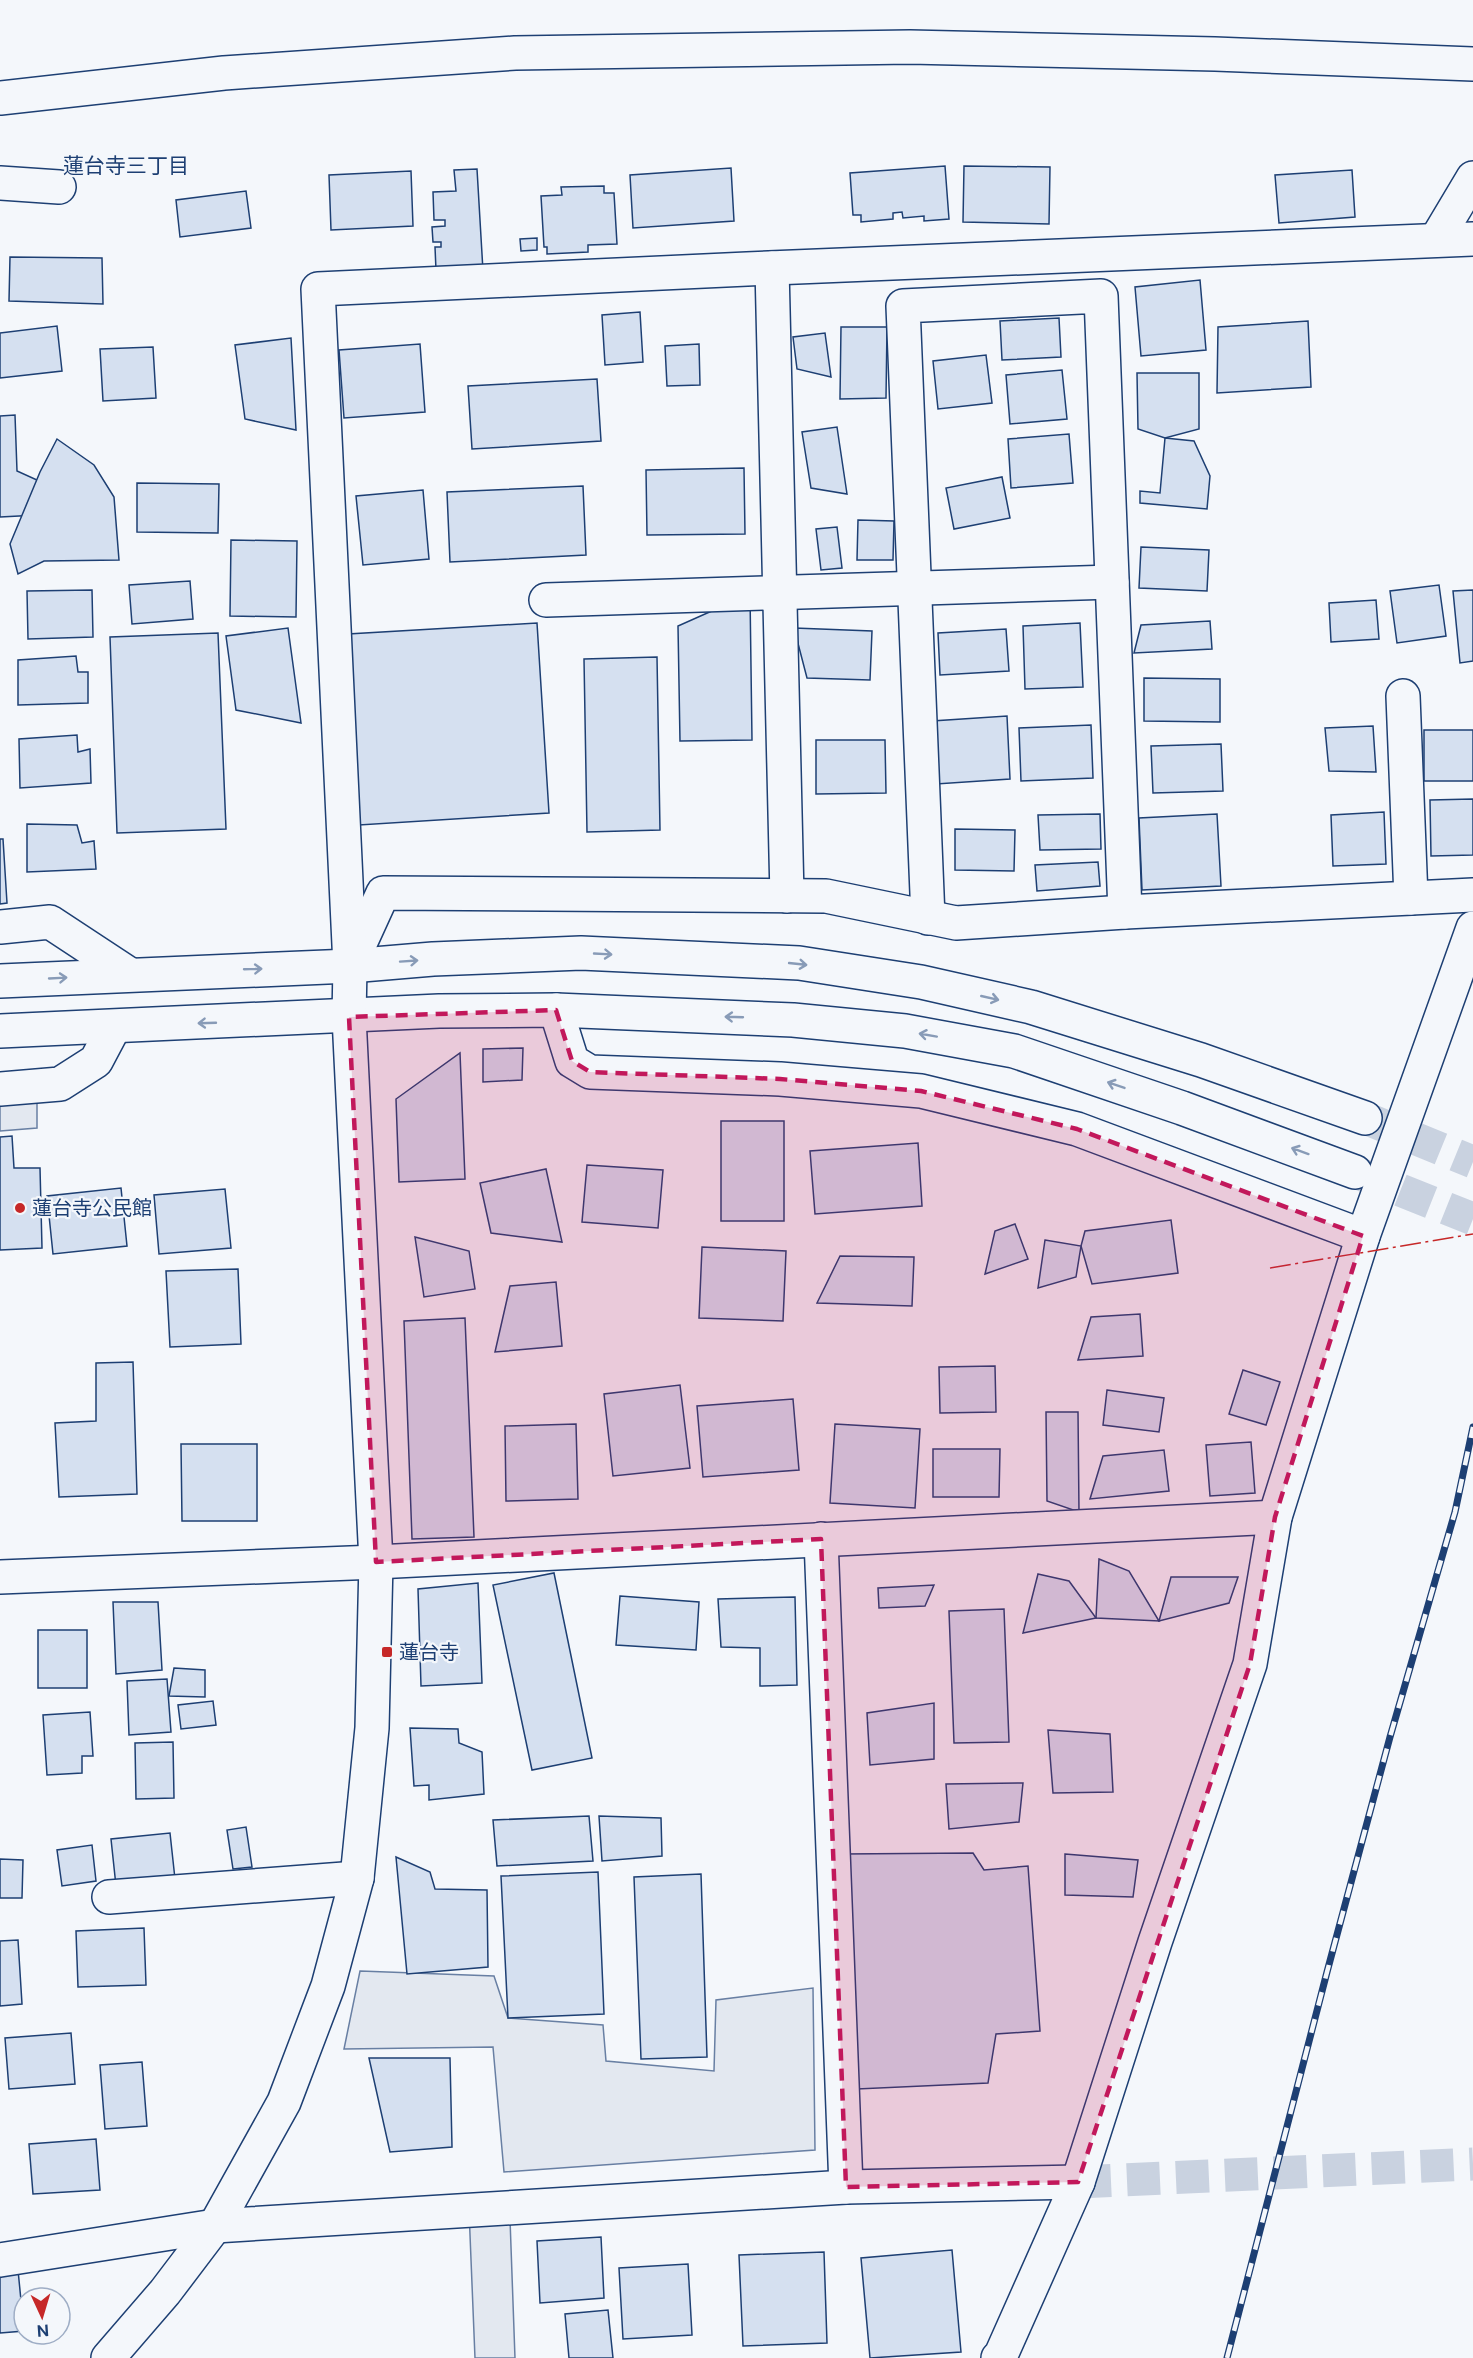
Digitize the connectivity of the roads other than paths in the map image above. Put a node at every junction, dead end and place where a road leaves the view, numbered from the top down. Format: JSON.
{"nodes":[{"id":1,"x":1473,"y":64,"type":"edge"},
{"id":2,"x":0,"y":98,"type":"edge"},
{"id":3,"x":1473,"y":178,"type":"edge"},
{"id":4,"x":0,"y":183,"type":"edge"},
{"id":5,"x":59,"y":187,"type":"dead end"},
{"id":6,"x":1473,"y":239,"type":"edge"},
{"id":7,"x":1436,"y":240,"type":"junction"},
{"id":8,"x":772,"y":268,"type":"junction"},
{"id":9,"x":1112,"y":582,"type":"junction"},
{"id":10,"x":916,"y":589,"type":"junction"},
{"id":11,"x":780,"y":592,"type":"junction"},
{"id":12,"x":546,"y":600,"type":"dead end"},
{"id":13,"x":1402,"y":696,"type":"dead end"},
{"id":14,"x":1473,"y":895,"type":"edge"},
{"id":15,"x":787,"y":896,"type":"junction"},
{"id":16,"x":1411,"y":898,"type":"junction"},
{"id":17,"x":1125,"y":912,"type":"junction"},
{"id":18,"x":928,"y":918,"type":"junction"},
{"id":19,"x":0,"y":927,"type":"edge"},
{"id":20,"x":1473,"y":928,"type":"edge"},
{"id":21,"x":350,"y":966,"type":"junction"},
{"id":22,"x":129,"y":974,"type":"junction"},
{"id":23,"x":0,"y":981,"type":"edge"},
{"id":24,"x":556,"y":1010,"type":"junction"},
{"id":25,"x":349,"y":1017,"type":"junction"},
{"id":26,"x":114,"y":1027,"type":"junction"},
{"id":27,"x":0,"y":1031,"type":"edge"},
{"id":28,"x":0,"y":1089,"type":"edge"},
{"id":29,"x":1365,"y":1118,"type":"tunnel mouth"},
{"id":30,"x":1355,"y":1172,"type":"tunnel mouth"},
{"id":31,"x":1363,"y":1236,"type":"junction"},
{"id":32,"x":1275,"y":1516,"type":"junction"},
{"id":33,"x":821,"y":1539,"type":"junction"},
{"id":34,"x":376,"y":1562,"type":"junction"},
{"id":35,"x":0,"y":1576,"type":"edge"},
{"id":36,"x":357,"y":1878,"type":"junction"},
{"id":37,"x":109,"y":1897,"type":"dead end"},
{"id":38,"x":1078,"y":2182,"type":"junction"},
{"id":39,"x":846,"y":2187,"type":"junction"},
{"id":40,"x":215,"y":2226,"type":"junction"},
{"id":41,"x":0,"y":2260,"type":"edge"},
{"id":42,"x":108,"y":2358,"type":"edge"},
{"id":43,"x":998,"y":2358,"type":"edge"}],
"edges":[{"from":1,"to":2,"type":"street"},
{"from":3,"to":7,"type":"street"},
{"from":4,"to":5,"type":"street"},
{"from":6,"to":7,"type":"street"},
{"from":7,"to":8,"type":"street"},
{"from":8,"to":11,"type":"street"},
{"from":8,"to":21,"type":"street"},
{"from":9,"to":10,"type":"street"},
{"from":9,"to":10,"type":"street"},
{"from":9,"to":17,"type":"street"},
{"from":10,"to":11,"type":"street"},
{"from":10,"to":18,"type":"street"},
{"from":11,"to":12,"type":"street"},
{"from":11,"to":15,"type":"street"},
{"from":13,"to":16,"type":"street"},
{"from":14,"to":16,"type":"street"},
{"from":15,"to":18,"type":"street"},
{"from":15,"to":21,"type":"street"},
{"from":16,"to":17,"type":"street"},
{"from":17,"to":18,"type":"street"},
{"from":19,"to":22,"type":"street"},
{"from":20,"to":31,"type":"street"},
{"from":22,"to":21,"type":"street","one_way":true},
{"from":21,"to":25,"type":"street"},
{"from":21,"to":29,"type":"street","one_way":true},
{"from":23,"to":22,"type":"street","one_way":true},
{"from":24,"to":25,"type":"street"},
{"from":30,"to":24,"type":"street","one_way":true},
{"from":24,"to":31,"type":"street"},
{"from":25,"to":26,"type":"street","one_way":true},
{"from":25,"to":34,"type":"street"},
{"from":26,"to":27,"type":"street"},
{"from":26,"to":28,"type":"street"},
{"from":31,"to":32,"type":"street"},
{"from":32,"to":33,"type":"street"},
{"from":32,"to":38,"type":"street"},
{"from":33,"to":34,"type":"street"},
{"from":33,"to":39,"type":"street"},
{"from":34,"to":35,"type":"street"},
{"from":34,"to":36,"type":"street"},
{"from":36,"to":37,"type":"street"},
{"from":36,"to":40,"type":"street"},
{"from":38,"to":39,"type":"street"},
{"from":38,"to":43,"type":"street"},
{"from":39,"to":40,"type":"street"},
{"from":40,"to":41,"type":"street"},
{"from":40,"to":42,"type":"street"}]}
